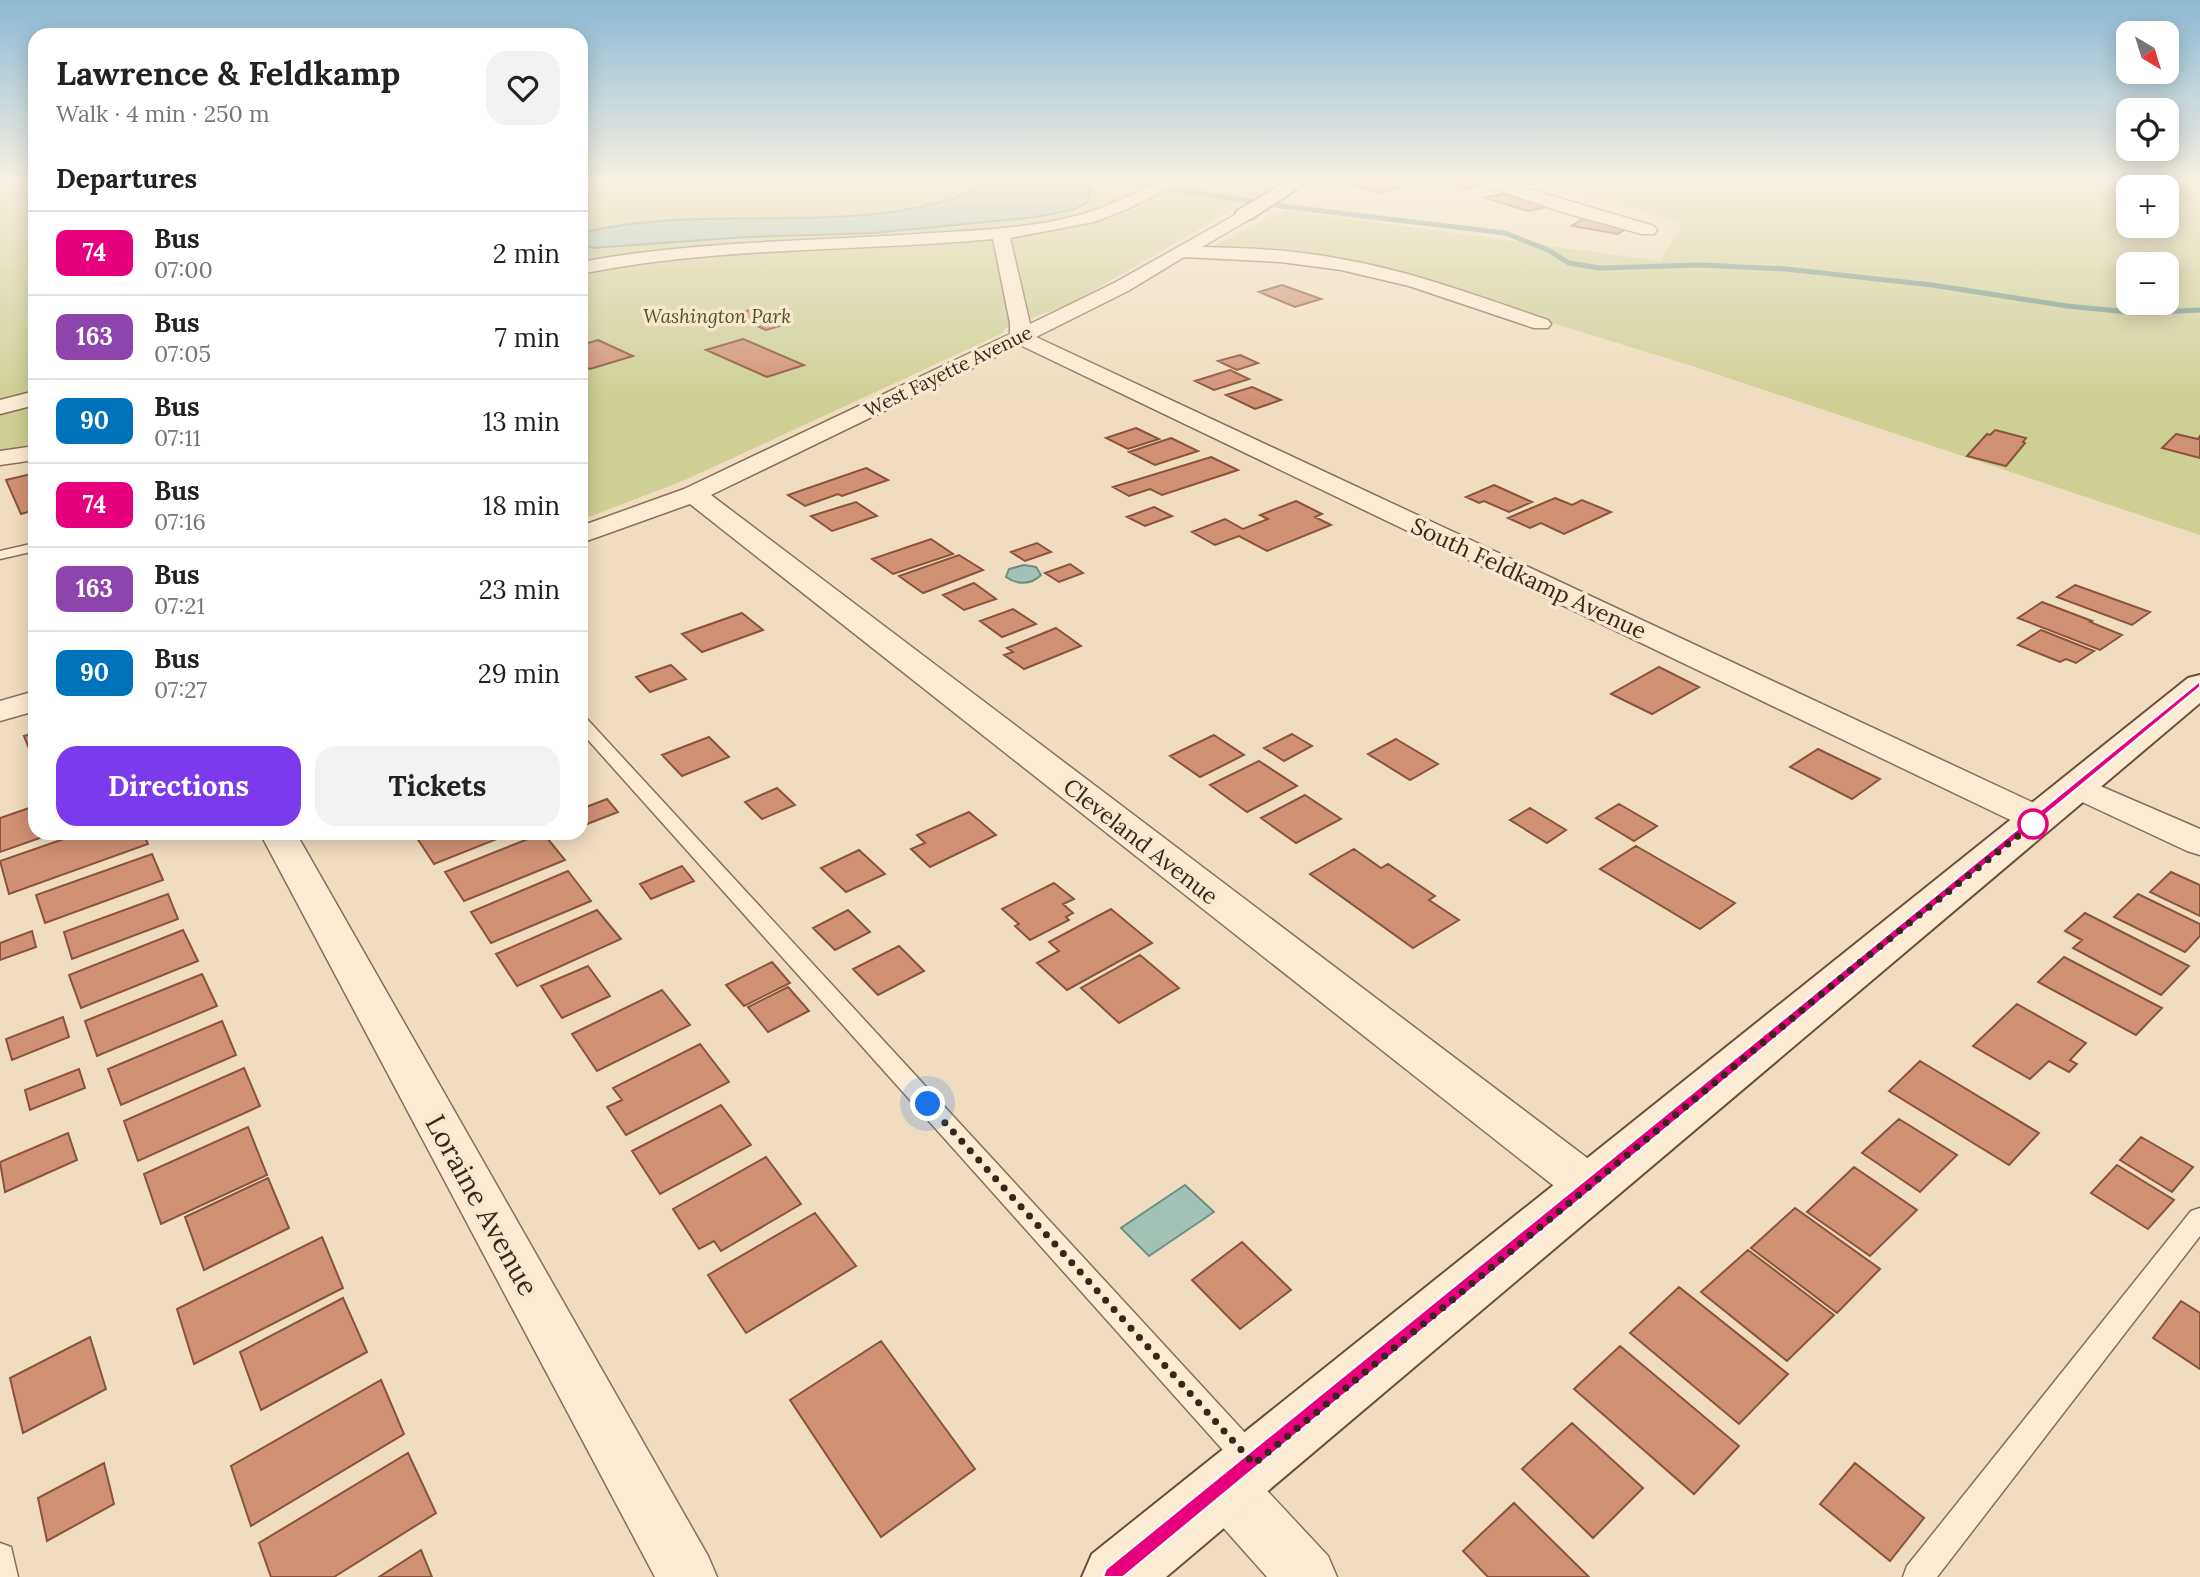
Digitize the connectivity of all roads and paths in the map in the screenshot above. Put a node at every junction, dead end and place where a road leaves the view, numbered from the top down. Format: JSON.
{"nodes":[{"id":1,"x":656,"y":254,"type":"edge"},
{"id":2,"x":1005,"y":254,"type":"edge"},
{"id":3,"x":1178,"y":254,"type":"edge"},
{"id":4,"x":1257,"y":254,"type":"edge"},
{"id":5,"x":588,"y":267,"type":"edge"},
{"id":6,"x":1541,"y":324,"type":"dead end"},
{"id":7,"x":1020,"y":337,"type":"junction"},
{"id":8,"x":28,"y":400,"type":"edge"},
{"id":9,"x":0,"y":407,"type":"edge"},
{"id":10,"x":28,"y":454,"type":"edge"},
{"id":11,"x":0,"y":458,"type":"edge"},
{"id":12,"x":693,"y":494,"type":"junction"},
{"id":13,"x":588,"y":532,"type":"edge"},
{"id":14,"x":28,"y":549,"type":"edge"},
{"id":15,"x":0,"y":555,"type":"edge"},
{"id":16,"x":2200,"y":685,"type":"edge"},
{"id":17,"x":28,"y":703,"type":"edge"},
{"id":18,"x":0,"y":711,"type":"edge"},
{"id":19,"x":588,"y":730,"type":"edge"},
{"id":20,"x":2077,"y":787,"type":"junction"},
{"id":21,"x":2039,"y":819,"type":"junction"},
{"id":22,"x":282,"y":840,"type":"edge"},
{"id":23,"x":2200,"y":843,"type":"edge"},
{"id":24,"x":1590,"y":1187,"type":"junction"},
{"id":25,"x":2200,"y":1218,"type":"edge"},
{"id":26,"x":1239,"y":1475,"type":"junction"},
{"id":27,"x":0,"y":1558,"type":"edge"},
{"id":28,"x":4,"y":1577,"type":"edge"},
{"id":29,"x":687,"y":1577,"type":"edge"},
{"id":30,"x":1115,"y":1577,"type":"edge"},
{"id":31,"x":1307,"y":1577,"type":"edge"},
{"id":32,"x":1918,"y":1577,"type":"edge"}],
"edges":[{"from":1,"to":5,"type":"street"},
{"from":2,"to":7,"type":"street"},
{"from":3,"to":7,"type":"street","name":"West Fayette Avenue"},
{"from":4,"to":6,"type":"street"},
{"from":7,"to":12,"type":"street","name":"West Fayette Avenue"},
{"from":7,"to":21,"type":"street","name":"South Feldkamp Avenue"},
{"from":8,"to":9,"type":"street"},
{"from":10,"to":11,"type":"street"},
{"from":12,"to":13,"type":"street","name":"West Fayette Avenue"},
{"from":12,"to":24,"type":"street","name":"Cleveland Avenue"},
{"from":14,"to":15,"type":"lane"},
{"from":16,"to":20,"type":"street"},
{"from":17,"to":18,"type":"street"},
{"from":19,"to":26,"type":"lane"},
{"from":20,"to":21,"type":"street"},
{"from":20,"to":23,"type":"street"},
{"from":21,"to":24,"type":"street"},
{"from":22,"to":29,"type":"street","name":"Loraine Avenue"},
{"from":24,"to":26,"type":"street"},
{"from":25,"to":32,"type":"lane"},
{"from":26,"to":30,"type":"street"},
{"from":26,"to":31,"type":"street"},
{"from":27,"to":28,"type":"lane"}]}
